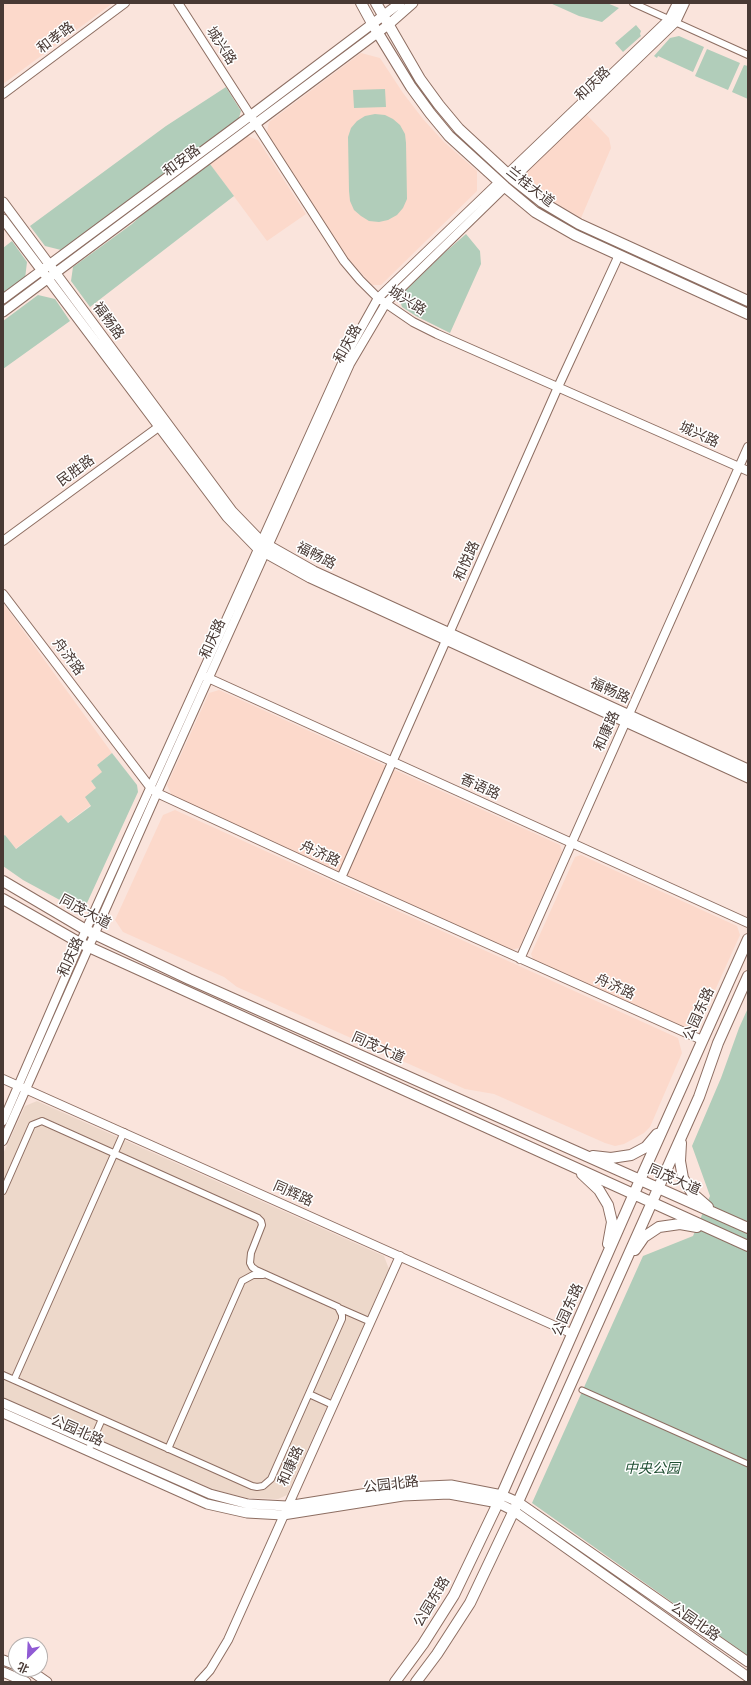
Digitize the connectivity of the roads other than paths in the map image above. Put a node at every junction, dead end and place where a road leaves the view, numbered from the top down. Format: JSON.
{"nodes":[{"id":1,"x":125,"y":3,"type":"edge"},
{"id":2,"x":178,"y":3,"type":"edge"},
{"id":3,"x":361,"y":3,"type":"edge"},
{"id":4,"x":376,"y":3,"type":"edge"},
{"id":5,"x":400,"y":3,"type":"edge"},
{"id":6,"x":413,"y":3,"type":"edge"},
{"id":7,"x":633,"y":3,"type":"edge"},
{"id":8,"x":677,"y":3,"type":"edge"},
{"id":9,"x":685,"y":3,"type":"edge"},
{"id":10,"x":386,"y":21,"type":"junction"},
{"id":11,"x":673,"y":21,"type":"junction"},
{"id":12,"x":375,"y":29,"type":"junction"},
{"id":13,"x":748,"y":55,"type":"edge"},
{"id":14,"x":3,"y":94,"type":"edge"},
{"id":15,"x":253,"y":120,"type":"junction"},
{"id":16,"x":510,"y":177,"type":"junction"},
{"id":17,"x":502,"y":185,"type":"junction"},
{"id":18,"x":3,"y":202,"type":"edge"},
{"id":19,"x":3,"y":218,"type":"edge"},
{"id":20,"x":619,"y":256,"type":"junction"},
{"id":21,"x":46,"y":268,"type":"junction"},
{"id":22,"x":56,"y":273,"type":"junction"},
{"id":23,"x":48,"y":278,"type":"junction"},
{"id":24,"x":378,"y":298,"type":"junction"},
{"id":25,"x":3,"y":299,"type":"edge"},
{"id":26,"x":748,"y":301,"type":"edge"},
{"id":27,"x":386,"y":303,"type":"junction"},
{"id":28,"x":3,"y":312,"type":"edge"},
{"id":29,"x":748,"y":314,"type":"edge"},
{"id":30,"x":558,"y":387,"type":"junction"},
{"id":31,"x":162,"y":424,"type":"junction"},
{"id":32,"x":748,"y":448,"type":"edge"},
{"id":33,"x":739,"y":467,"type":"junction"},
{"id":34,"x":748,"y":471,"type":"edge"},
{"id":35,"x":3,"y":541,"type":"edge"},
{"id":36,"x":263,"y":548,"type":"junction"},
{"id":37,"x":3,"y":594,"type":"edge"},
{"id":38,"x":447,"y":637,"type":"junction"},
{"id":39,"x":200,"y":674,"type":"junction"},
{"id":40,"x":210,"y":679,"type":"junction"},
{"id":41,"x":627,"y":718,"type":"junction"},
{"id":42,"x":393,"y":761,"type":"junction"},
{"id":43,"x":748,"y":769,"type":"edge"},
{"id":44,"x":748,"y":778,"type":"edge"},
{"id":45,"x":150,"y":787,"type":"junction"},
{"id":46,"x":157,"y":793,"type":"junction"},
{"id":47,"x":572,"y":843,"type":"junction"},
{"id":48,"x":341,"y":878,"type":"junction"},
{"id":49,"x":3,"y":881,"type":"edge"},
{"id":50,"x":3,"y":899,"type":"edge"},
{"id":51,"x":748,"y":923,"type":"edge"},
{"id":52,"x":91,"y":932,"type":"junction"},
{"id":53,"x":748,"y":939,"type":"edge"},
{"id":54,"x":80,"y":943,"type":"junction"},
{"id":55,"x":90,"y":947,"type":"junction"},
{"id":56,"x":520,"y":959,"type":"junction"},
{"id":57,"x":748,"y":976,"type":"edge"},
{"id":58,"x":702,"y":1040,"type":"junction"},
{"id":59,"x":3,"y":1079,"type":"edge"},
{"id":60,"x":23,"y":1087,"type":"junction"},
{"id":61,"x":3,"y":1121,"type":"edge"},
{"id":62,"x":663,"y":1129,"type":"junction"},
{"id":63,"x":124,"y":1132,"type":"junction"},
{"id":64,"x":681,"y":1137,"type":"junction"},
{"id":65,"x":3,"y":1142,"type":"edge"},
{"id":66,"x":114,"y":1153,"type":"junction"},
{"id":67,"x":582,"y":1155,"type":"junction"},
{"id":68,"x":577,"y":1168,"type":"junction"},
{"id":69,"x":5,"y":1180,"type":"edge"},
{"id":70,"x":640,"y":1180,"type":"junction"},
{"id":71,"x":658,"y":1188,"type":"junction"},
{"id":72,"x":3,"y":1191,"type":"edge"},
{"id":73,"x":634,"y":1194,"type":"junction"},
{"id":74,"x":651,"y":1202,"type":"junction"},
{"id":75,"x":716,"y":1213,"type":"junction"},
{"id":76,"x":748,"y":1228,"type":"edge"},
{"id":77,"x":709,"y":1229,"type":"junction"},
{"id":78,"x":748,"y":1246,"type":"edge"},
{"id":79,"x":400,"y":1256,"type":"junction"},
{"id":80,"x":605,"y":1260,"type":"junction"},
{"id":81,"x":622,"y":1268,"type":"junction"},
{"id":82,"x":267,"y":1275,"type":"junction"},
{"id":83,"x":338,"y":1307,"type":"junction"},
{"id":84,"x":371,"y":1322,"type":"junction"},
{"id":85,"x":573,"y":1334,"type":"junction"},
{"id":86,"x":3,"y":1375,"type":"edge"},
{"id":87,"x":14,"y":1380,"type":"junction"},
{"id":88,"x":582,"y":1390,"type":"dead end"},
{"id":89,"x":309,"y":1394,"type":"junction"},
{"id":90,"x":3,"y":1402,"type":"edge"},
{"id":91,"x":333,"y":1405,"type":"junction"},
{"id":92,"x":3,"y":1413,"type":"edge"},
{"id":93,"x":102,"y":1419,"type":"junction"},
{"id":94,"x":92,"y":1442,"type":"junction"},
{"id":95,"x":168,"y":1449,"type":"junction"},
{"id":96,"x":88,"y":1451,"type":"junction"},
{"id":97,"x":748,"y":1464,"type":"edge"},
{"id":98,"x":500,"y":1499,"type":"junction"},
{"id":99,"x":287,"y":1506,"type":"junction"},
{"id":100,"x":516,"y":1506,"type":"junction"},
{"id":101,"x":283,"y":1515,"type":"junction"},
{"id":102,"x":748,"y":1662,"type":"edge"},
{"id":103,"x":3,"y":1672,"type":"edge"},
{"id":104,"x":748,"y":1677,"type":"edge"},
{"id":105,"x":26,"y":1682,"type":"edge"},
{"id":106,"x":199,"y":1682,"type":"edge"},
{"id":107,"x":395,"y":1682,"type":"edge"},
{"id":108,"x":416,"y":1682,"type":"edge"}],
"edges":[{"from":1,"to":14,"type":"street","name":"和孝路"},
{"from":2,"to":15,"type":"street","name":"城兴路"},
{"from":3,"to":12,"type":"main road","name":"兰桂大道"},
{"from":4,"to":10,"type":"main road","name":"兰桂大道"},
{"from":5,"to":10,"type":"main road"},
{"from":6,"to":10,"type":"main road"},
{"from":7,"to":11,"type":"street"},
{"from":8,"to":11,"type":"street","name":"和庆路"},
{"from":9,"to":11,"type":"street","name":"和庆路"},
{"from":10,"to":12,"type":"main road","name":"和安路"},
{"from":10,"to":16,"type":"main road","name":"兰桂大道"},
{"from":11,"to":13,"type":"street"},
{"from":11,"to":16,"type":"street","name":"和庆路"},
{"from":12,"to":15,"type":"main road","name":"和安路"},
{"from":12,"to":17,"type":"main road","name":"兰桂大道"},
{"from":15,"to":21,"type":"main road","name":"和安路"},
{"from":15,"to":22,"type":"main road","name":"和安路"},
{"from":15,"to":24,"type":"street","name":"城兴路"},
{"from":16,"to":26,"type":"main road","name":"兰桂大道"},
{"from":17,"to":20,"type":"main road","name":"兰桂大道"},
{"from":17,"to":24,"type":"street","name":"和庆路"},
{"from":17,"to":27,"type":"street","name":"和庆路"},
{"from":18,"to":21,"type":"main road","name":"福畅路"},
{"from":19,"to":21,"type":"main road","name":"福畅路"},
{"from":20,"to":29,"type":"main road","name":"兰桂大道"},
{"from":20,"to":30,"type":"street","name":"和悦路"},
{"from":21,"to":22,"type":"main road","name":"福畅路"},
{"from":21,"to":23,"type":"main road","name":"福畅路"},
{"from":21,"to":25,"type":"main road","name":"和安路"},
{"from":22,"to":23,"type":"main road","name":"和安路"},
{"from":22,"to":31,"type":"main road","name":"福畅路"},
{"from":23,"to":28,"type":"main road","name":"和安路"},
{"from":23,"to":31,"type":"main road","name":"福畅路"},
{"from":24,"to":27,"type":"street","name":"城兴路"},
{"from":24,"to":36,"type":"street","name":"和庆路"},
{"from":27,"to":30,"type":"street","name":"城兴路"},
{"from":27,"to":36,"type":"street","name":"和庆路"},
{"from":30,"to":33,"type":"street","name":"城兴路"},
{"from":30,"to":38,"type":"street","name":"和悦路"},
{"from":31,"to":35,"type":"street","name":"民胜路"},
{"from":31,"to":36,"type":"main road","name":"福畅路"},
{"from":32,"to":33,"type":"street","name":"和康路"},
{"from":33,"to":34,"type":"street","name":"城兴路"},
{"from":33,"to":41,"type":"street","name":"和康路"},
{"from":36,"to":38,"type":"main road","name":"福畅路"},
{"from":36,"to":39,"type":"street","name":"和庆路"},
{"from":36,"to":40,"type":"street","name":"和庆路"},
{"from":37,"to":45,"type":"street","name":"舟济路"},
{"from":38,"to":41,"type":"main road","name":"福畅路"},
{"from":38,"to":42,"type":"street","name":"和悦路"},
{"from":39,"to":40,"type":"street","name":"香语路"},
{"from":39,"to":45,"type":"street","name":"和庆路"},
{"from":40,"to":42,"type":"street","name":"香语路"},
{"from":40,"to":46,"type":"street","name":"和庆路"},
{"from":41,"to":43,"type":"main road","name":"福畅路"},
{"from":41,"to":44,"type":"main road","name":"福畅路"},
{"from":41,"to":47,"type":"street","name":"和康路"},
{"from":42,"to":47,"type":"street","name":"香语路"},
{"from":42,"to":48,"type":"street","name":"和悦路"},
{"from":45,"to":46,"type":"street","name":"舟济路"},
{"from":45,"to":52,"type":"street","name":"和庆路"},
{"from":46,"to":48,"type":"street","name":"舟济路"},
{"from":46,"to":52,"type":"street","name":"和庆路"},
{"from":47,"to":51,"type":"street","name":"香语路"},
{"from":47,"to":56,"type":"street","name":"和康路"},
{"from":48,"to":56,"type":"street","name":"舟济路"},
{"from":49,"to":52,"type":"main road","name":"同茂大道"},
{"from":50,"to":54,"type":"main road","name":"同茂大道"},
{"from":52,"to":54,"type":"street","name":"和庆路"},
{"from":52,"to":55,"type":"street","name":"和庆路"},
{"from":52,"to":67,"type":"main road","name":"同茂大道"},
{"from":53,"to":58,"type":"main road","name":"公园东路"},
{"from":54,"to":55,"type":"main road","name":"同茂大道"},
{"from":54,"to":60,"type":"street","name":"和庆路"},
{"from":55,"to":60,"type":"street","name":"和庆路"},
{"from":55,"to":68,"type":"main road","name":"同茂大道"},
{"from":56,"to":58,"type":"street","name":"舟济路"},
{"from":57,"to":64,"type":"main road","name":"公园东路"},
{"from":58,"to":62,"type":"main road","name":"公园东路"},
{"from":59,"to":60,"type":"street","name":"同辉路"},
{"from":60,"to":61,"type":"street","name":"和庆路"},
{"from":60,"to":63,"type":"street","name":"同辉路"},
{"from":60,"to":65,"type":"street","name":"和庆路"},
{"from":62,"to":67,"type":"main road"},
{"from":62,"to":70,"type":"main road","name":"公园东路"},
{"from":63,"to":66,"type":"street"},
{"from":63,"to":79,"type":"street","name":"同辉路"},
{"from":64,"to":71,"type":"main road","name":"公园东路"},
{"from":64,"to":75,"type":"main road"},
{"from":66,"to":69,"type":"street"},
{"from":66,"to":82,"type":"street"},
{"from":66,"to":87,"type":"street"},
{"from":67,"to":70,"type":"main road","name":"同茂大道"},
{"from":68,"to":73,"type":"main road","name":"同茂大道"},
{"from":68,"to":80,"type":"main road"},
{"from":69,"to":72,"type":"street"},
{"from":70,"to":71,"type":"main road","name":"同茂大道"},
{"from":70,"to":73,"type":"main road","name":"公园东路"},
{"from":71,"to":74,"type":"main road","name":"公园东路"},
{"from":71,"to":75,"type":"main road","name":"同茂大道"},
{"from":73,"to":74,"type":"main road","name":"同茂大道"},
{"from":73,"to":80,"type":"main road","name":"公园东路"},
{"from":74,"to":77,"type":"main road","name":"同茂大道"},
{"from":74,"to":81,"type":"main road","name":"公园东路"},
{"from":75,"to":76,"type":"main road","name":"同茂大道"},
{"from":77,"to":78,"type":"main road","name":"同茂大道"},
{"from":77,"to":81,"type":"main road"},
{"from":79,"to":84,"type":"street","name":"和康路"},
{"from":79,"to":85,"type":"street","name":"同辉路"},
{"from":80,"to":85,"type":"main road","name":"公园东路"},
{"from":81,"to":100,"type":"main road","name":"公园东路"},
{"from":82,"to":83,"type":"street"},
{"from":82,"to":95,"type":"street"},
{"from":83,"to":84,"type":"street"},
{"from":83,"to":89,"type":"street"},
{"from":84,"to":91,"type":"street","name":"和康路"},
{"from":85,"to":98,"type":"main road","name":"公园东路"},
{"from":86,"to":87,"type":"street"},
{"from":87,"to":93,"type":"street"},
{"from":88,"to":97,"type":"street"},
{"from":89,"to":91,"type":"street"},
{"from":89,"to":95,"type":"street"},
{"from":90,"to":94,"type":"main road","name":"公园北路"},
{"from":91,"to":99,"type":"street","name":"和康路"},
{"from":92,"to":96,"type":"main road","name":"公园北路"},
{"from":93,"to":94,"type":"street"},
{"from":93,"to":95,"type":"street"},
{"from":94,"to":96,"type":"street"},
{"from":94,"to":99,"type":"main road","name":"公园北路"},
{"from":96,"to":101,"type":"main road","name":"公园北路"},
{"from":98,"to":99,"type":"main road","name":"公园北路"},
{"from":98,"to":100,"type":"main road","name":"公园北路"},
{"from":98,"to":101,"type":"main road","name":"公园北路"},
{"from":98,"to":107,"type":"main road","name":"公园东路"},
{"from":99,"to":101,"type":"street","name":"和康路"},
{"from":100,"to":102,"type":"main road","name":"公园北路"},
{"from":100,"to":104,"type":"main road","name":"公园北路"},
{"from":100,"to":108,"type":"main road","name":"公园东路"},
{"from":101,"to":106,"type":"street","name":"和康路"},
{"from":103,"to":105,"type":"main road"}]}
